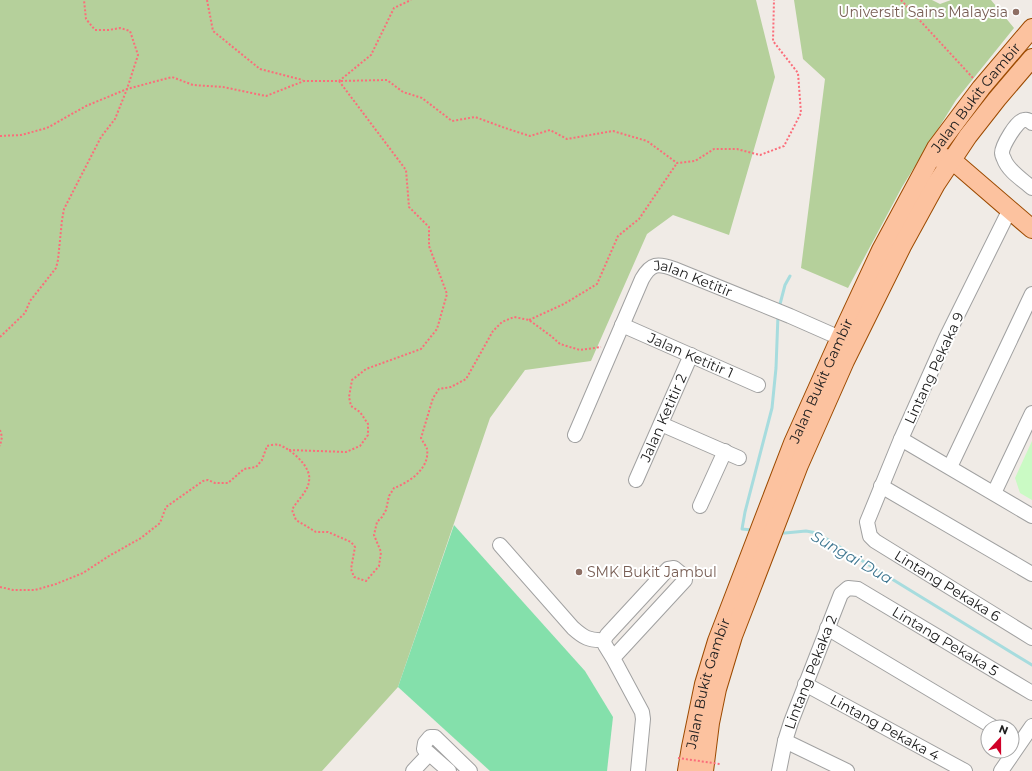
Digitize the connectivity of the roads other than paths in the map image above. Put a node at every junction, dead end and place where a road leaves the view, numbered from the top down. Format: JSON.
{"nodes":[{"id":1,"x":1032,"y":28,"type":"edge"},
{"id":2,"x":1032,"y":58,"type":"edge"},
{"id":3,"x":1032,"y":123,"type":"edge"},
{"id":4,"x":948,"y":131,"type":"junction"},
{"id":5,"x":968,"y":136,"type":"junction"},
{"id":6,"x":952,"y":160,"type":"junction"},
{"id":7,"x":926,"y":166,"type":"junction"},
{"id":8,"x":972,"y":177,"type":"junction"},
{"id":9,"x":936,"y":184,"type":"junction"},
{"id":10,"x":1032,"y":188,"type":"edge"},
{"id":11,"x":1010,"y":209,"type":"junction"},
{"id":12,"x":1032,"y":229,"type":"edge"},
{"id":13,"x":1032,"y":294,"type":"edge"},
{"id":14,"x":622,"y":325,"type":"junction"},
{"id":15,"x":840,"y":338,"type":"junction"},
{"id":16,"x":691,"y":355,"type":"junction"},
{"id":17,"x":758,"y":385,"type":"dead end"},
{"id":18,"x":1032,"y":412,"type":"edge"},
{"id":19,"x":661,"y":424,"type":"junction"},
{"id":20,"x":575,"y":435,"type":"dead end"},
{"id":21,"x":901,"y":439,"type":"junction"},
{"id":22,"x":725,"y":451,"type":"junction"},
{"id":23,"x":739,"y":458,"type":"dead end"},
{"id":24,"x":950,"y":467,"type":"junction"},
{"id":25,"x":636,"y":480,"type":"dead end"},
{"id":26,"x":881,"y":486,"type":"junction"},
{"id":27,"x":994,"y":493,"type":"junction"},
{"id":28,"x":700,"y":506,"type":"dead end"},
{"id":29,"x":1032,"y":516,"type":"edge"},
{"id":30,"x":771,"y":517,"type":"junction"},
{"id":31,"x":867,"y":530,"type":"joint"},
{"id":32,"x":500,"y":545,"type":"dead end"},
{"id":33,"x":760,"y":546,"type":"junction"},
{"id":34,"x":1032,"y":574,"type":"edge"},
{"id":35,"x":858,"y":589,"type":"joint"},
{"id":36,"x":827,"y":628,"type":"junction"},
{"id":37,"x":1032,"y":638,"type":"edge"},
{"id":38,"x":604,"y":640,"type":"junction"},
{"id":39,"x":613,"y":658,"type":"junction"},
{"id":40,"x":806,"y":684,"type":"junction"},
{"id":41,"x":1032,"y":693,"type":"edge"},
{"id":42,"x":980,"y":719,"type":"edge"},
{"id":43,"x":1032,"y":726,"type":"edge"},
{"id":44,"x":1020,"y":737,"type":"edge"},
{"id":45,"x":785,"y":740,"type":"junction"},
{"id":46,"x":429,"y":754,"type":"junction"},
{"id":47,"x":1008,"y":759,"type":"edge"},
{"id":48,"x":682,"y":764,"type":"edge"},
{"id":49,"x":712,"y":768,"type":"edge"},
{"id":50,"x":413,"y":771,"type":"edge"},
{"id":51,"x":449,"y":771,"type":"edge"},
{"id":52,"x":470,"y":771,"type":"edge"},
{"id":53,"x":638,"y":771,"type":"edge"},
{"id":54,"x":780,"y":771,"type":"edge"},
{"id":55,"x":847,"y":771,"type":"edge"},
{"id":56,"x":965,"y":771,"type":"edge"},
{"id":57,"x":1002,"y":771,"type":"edge"}],
"edges":[{"from":1,"to":4,"type":"main road","name":"Jalan Bukit Gambir"},
{"from":2,"to":5,"type":"main road","name":"Jalan Bukit Gambir"},
{"from":3,"to":10,"type":"street"},
{"from":4,"to":6,"type":"main road"},
{"from":4,"to":7,"type":"main road","name":"Jalan Bukit Gambir"},
{"from":5,"to":6,"type":"main road","name":"Jalan Bukit Gambir"},
{"from":5,"to":8,"type":"main road"},
{"from":6,"to":7,"type":"main road"},
{"from":6,"to":8,"type":"main road"},
{"from":6,"to":9,"type":"main road","name":"Jalan Bukit Gambir"},
{"from":7,"to":15,"type":"main road","name":"Jalan Bukit Gambir"},
{"from":8,"to":9,"type":"main road"},
{"from":8,"to":11,"type":"main road"},
{"from":9,"to":30,"type":"main road","name":"Jalan Bukit Gambir"},
{"from":11,"to":12,"type":"main road"},
{"from":11,"to":21,"type":"street","name":"Lintang Pekaka 9"},
{"from":13,"to":24,"type":"street"},
{"from":14,"to":15,"type":"street","name":"Jalan Ketitir"},
{"from":14,"to":16,"type":"street","name":"Jalan Ketitir 1"},
{"from":14,"to":20,"type":"street","name":"Jalan Ketitir"},
{"from":15,"to":30,"type":"main road","name":"Jalan Bukit Gambir"},
{"from":16,"to":17,"type":"street","name":"Jalan Ketitir 1"},
{"from":16,"to":19,"type":"street","name":"Jalan Ketitir 2"},
{"from":18,"to":27,"type":"street"},
{"from":19,"to":22,"type":"street"},
{"from":19,"to":25,"type":"street","name":"Jalan Ketitir 2"},
{"from":21,"to":24,"type":"street"},
{"from":21,"to":26,"type":"street","name":"Lintang Pekaka 9"},
{"from":22,"to":23,"type":"street"},
{"from":22,"to":28,"type":"street"},
{"from":24,"to":27,"type":"street"},
{"from":26,"to":31,"type":"street","name":"Lintang Pekaka 9"},
{"from":26,"to":34,"type":"street"},
{"from":27,"to":29,"type":"street"},
{"from":30,"to":33,"type":"main road","name":"Jalan Bukit Gambir"},
{"from":31,"to":37,"type":"street","name":"Lintang Pekaka 6"},
{"from":32,"to":38,"type":"street"},
{"from":33,"to":48,"type":"main road","name":"Jalan Bukit Gambir"},
{"from":33,"to":49,"type":"main road","name":"Jalan Bukit Gambir"},
{"from":35,"to":36,"type":"street","name":"Lintang Pekaka 2"},
{"from":35,"to":41,"type":"street","name":"Lintang Pekaka 5"},
{"from":36,"to":40,"type":"street","name":"Lintang Pekaka 2"},
{"from":36,"to":42,"type":"street"},
{"from":38,"to":39,"type":"street"},
{"from":38,"to":39,"type":"street"},
{"from":39,"to":53,"type":"street"},
{"from":40,"to":45,"type":"street","name":"Lintang Pekaka 2"},
{"from":40,"to":56,"type":"street","name":"Lintang Pekaka 4"},
{"from":43,"to":44,"type":"street"},
{"from":45,"to":54,"type":"street","name":"Lintang Pekaka 2"},
{"from":45,"to":55,"type":"street"},
{"from":46,"to":50,"type":"street"},
{"from":46,"to":51,"type":"street"},
{"from":46,"to":52,"type":"street"},
{"from":47,"to":57,"type":"street"}]}
